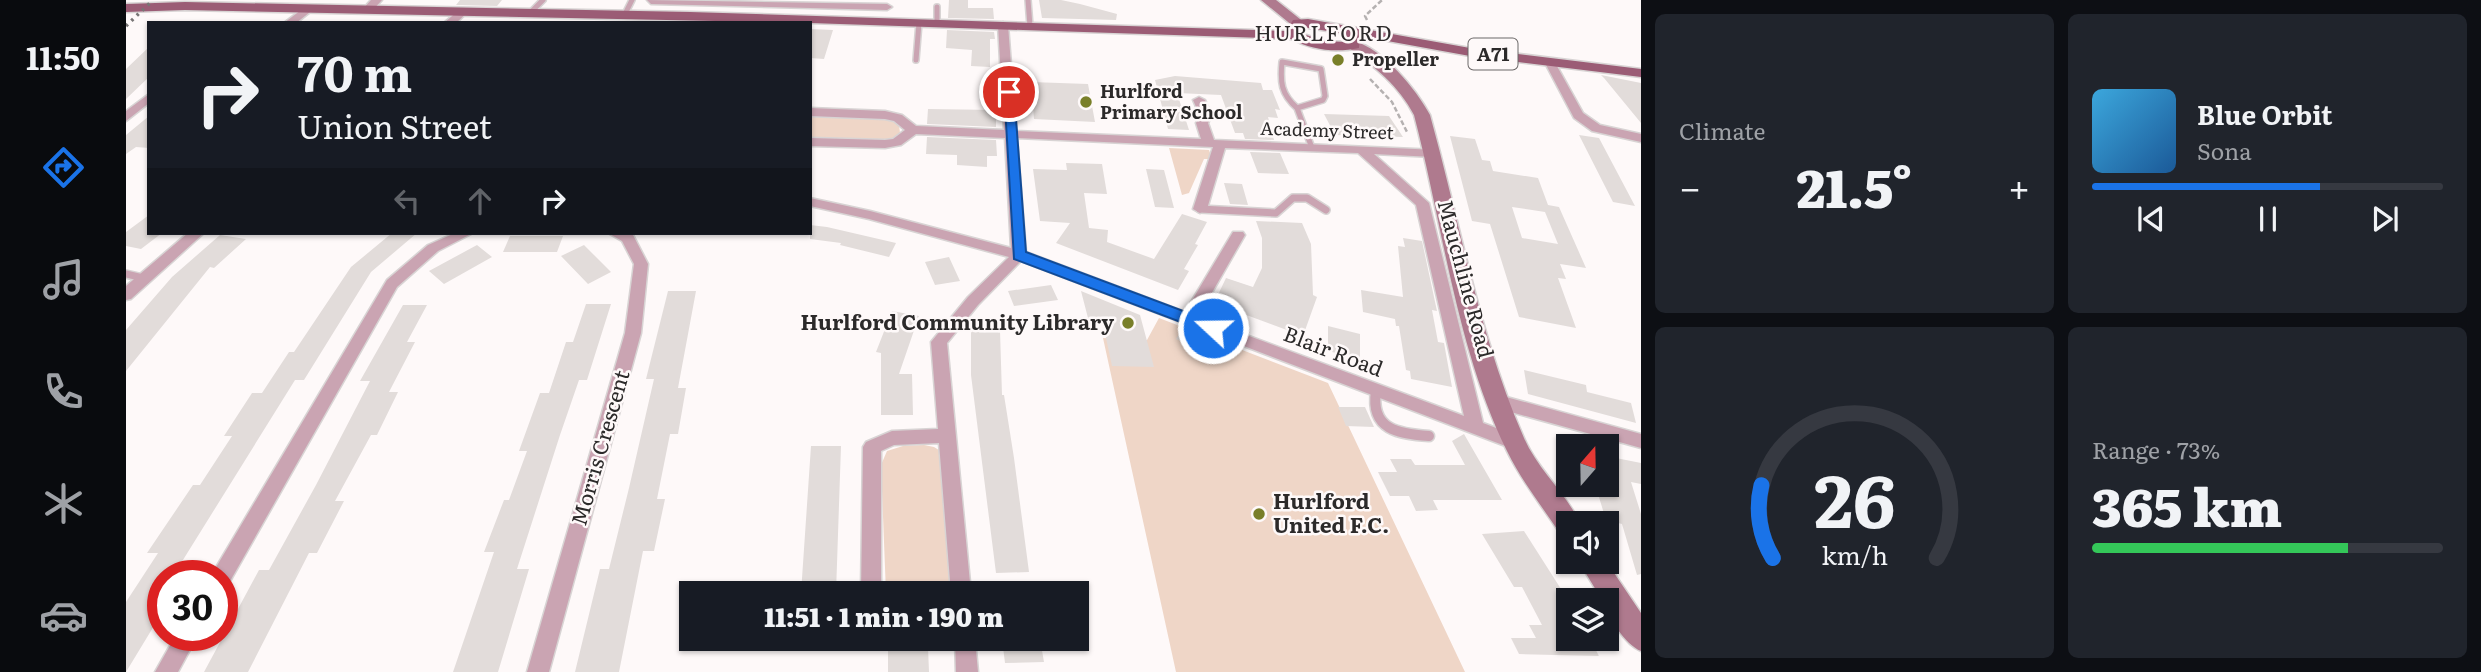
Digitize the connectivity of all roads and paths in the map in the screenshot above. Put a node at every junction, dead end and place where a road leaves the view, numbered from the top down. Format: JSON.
{"nodes":[{"id":1,"x":543,"y":0,"type":"edge"},
{"id":2,"x":632,"y":0,"type":"edge"},
{"id":3,"x":1028,"y":0,"type":"edge"},
{"id":4,"x":1268,"y":0,"type":"edge"},
{"id":5,"x":1382,"y":0,"type":"edge"},
{"id":6,"x":651,"y":1,"type":"edge"},
{"id":7,"x":764,"y":2,"type":"edge"},
{"id":8,"x":786,"y":2,"type":"edge"},
{"id":9,"x":372,"y":5,"type":"edge"},
{"id":10,"x":937,"y":7,"type":"dead end"},
{"id":11,"x":126,"y":8,"type":"edge"},
{"id":12,"x":309,"y":9,"type":"junction"},
{"id":13,"x":887,"y":10,"type":"edge"},
{"id":14,"x":463,"y":12,"type":"junction"},
{"id":15,"x":530,"y":13,"type":"junction"},
{"id":16,"x":625,"y":14,"type":"junction"},
{"id":17,"x":687,"y":19,"type":"edge"},
{"id":18,"x":292,"y":21,"type":"edge"},
{"id":19,"x":452,"y":21,"type":"edge"},
{"id":20,"x":919,"y":23,"type":"junction"},
{"id":21,"x":937,"y":23,"type":"junction"},
{"id":22,"x":1003,"y":25,"type":"junction"},
{"id":23,"x":1030,"y":26,"type":"junction"},
{"id":24,"x":1296,"y":29,"type":"junction"},
{"id":25,"x":1381,"y":37,"type":"junction"},
{"id":26,"x":1350,"y":38,"type":"junction"},
{"id":27,"x":916,"y":60,"type":"dead end"},
{"id":28,"x":1549,"y":61,"type":"junction"},
{"id":29,"x":1641,"y":73,"type":"edge"},
{"id":30,"x":1368,"y":76,"type":"dead end"},
{"id":31,"x":147,"y":99,"type":"edge"},
{"id":32,"x":1199,"y":100,"type":"dead end"},
{"id":33,"x":1297,"y":108,"type":"junction"},
{"id":34,"x":812,"y":112,"type":"edge"},
{"id":35,"x":126,"y":117,"type":"edge"},
{"id":36,"x":913,"y":130,"type":"junction"},
{"id":37,"x":1012,"y":135,"type":"junction"},
{"id":38,"x":812,"y":142,"type":"edge"},
{"id":39,"x":1639,"y":142,"type":"edge"},
{"id":40,"x":1214,"y":144,"type":"junction"},
{"id":41,"x":1312,"y":148,"type":"junction"},
{"id":42,"x":1362,"y":150,"type":"junction"},
{"id":43,"x":1424,"y":153,"type":"junction"},
{"id":44,"x":812,"y":202,"type":"edge"},
{"id":45,"x":1200,"y":209,"type":"joint"},
{"id":46,"x":1326,"y":210,"type":"dead end"},
{"id":47,"x":195,"y":235,"type":"edge"},
{"id":48,"x":462,"y":235,"type":"edge"},
{"id":49,"x":620,"y":235,"type":"edge"},
{"id":50,"x":1238,"y":235,"type":"dead end"},
{"id":51,"x":1019,"y":255,"type":"junction"},
{"id":52,"x":126,"y":274,"type":"edge"},
{"id":53,"x":143,"y":278,"type":"junction"},
{"id":54,"x":126,"y":295,"type":"edge"},
{"id":55,"x":1189,"y":319,"type":"junction"},
{"id":56,"x":1376,"y":391,"type":"junction"},
{"id":57,"x":1499,"y":402,"type":"junction"},
{"id":58,"x":1475,"y":427,"type":"junction"},
{"id":59,"x":947,"y":436,"type":"junction"},
{"id":60,"x":1429,"y":436,"type":"dead end"},
{"id":61,"x":1641,"y":441,"type":"edge"},
{"id":62,"x":1514,"y":442,"type":"junction"},
{"id":63,"x":1559,"y":511,"type":"edge"},
{"id":64,"x":231,"y":560,"type":"edge"},
{"id":65,"x":1600,"y":574,"type":"edge"},
{"id":66,"x":871,"y":581,"type":"edge"},
{"id":67,"x":960,"y":581,"type":"edge"},
{"id":68,"x":1641,"y":637,"type":"edge"},
{"id":69,"x":178,"y":651,"type":"edge"},
{"id":70,"x":966,"y":651,"type":"edge"},
{"id":71,"x":166,"y":672,"type":"edge"},
{"id":72,"x":538,"y":672,"type":"edge"},
{"id":73,"x":967,"y":672,"type":"edge"}],
"edges":[{"from":1,"to":15,"type":"lane"},
{"from":2,"to":16,"type":"lane"},
{"from":3,"to":23,"type":"lane"},
{"from":4,"to":24,"type":"main road"},
{"from":5,"to":25,"type":"path"},
{"from":6,"to":7,"type":"street"},
{"from":7,"to":8,"type":"street"},
{"from":8,"to":13,"type":"street"},
{"from":9,"to":12,"type":"main road","number":"A71"},
{"from":9,"to":14,"type":"main road","number":"A71"},
{"from":10,"to":21,"type":"lane"},
{"from":11,"to":12,"type":"main road","number":"A71"},
{"from":12,"to":18,"type":"street"},
{"from":13,"to":17,"type":"main road","number":"A71"},
{"from":13,"to":20,"type":"main road","number":"A71"},
{"from":14,"to":15,"type":"main road","number":"A71"},
{"from":14,"to":19,"type":"street"},
{"from":15,"to":16,"type":"main road","number":"A71"},
{"from":16,"to":17,"type":"main road","number":"A71"},
{"from":20,"to":21,"type":"main road","number":"A71"},
{"from":20,"to":27,"type":"lane"},
{"from":21,"to":22,"type":"main road","number":"A71"},
{"from":22,"to":23,"type":"main road","number":"A71"},
{"from":22,"to":37,"type":"street"},
{"from":23,"to":24,"type":"main road","number":"A71"},
{"from":24,"to":26,"type":"main road","number":"A71"},
{"from":25,"to":26,"type":"main road","number":"A71"},
{"from":25,"to":28,"type":"main road","number":"A71"},
{"from":26,"to":43,"type":"main road","name":"Mauchline Road"},
{"from":28,"to":29,"type":"main road","number":"A71"},
{"from":28,"to":39,"type":"street"},
{"from":30,"to":43,"type":"path"},
{"from":31,"to":35,"type":"street"},
{"from":32,"to":40,"type":"street"},
{"from":33,"to":33,"type":"lane"},
{"from":33,"to":41,"type":"lane"},
{"from":34,"to":36,"type":"street"},
{"from":36,"to":37,"type":"street","name":"Academy Street"},
{"from":36,"to":38,"type":"street"},
{"from":37,"to":40,"type":"street","name":"Academy Street"},
{"from":37,"to":51,"type":"street"},
{"from":40,"to":41,"type":"street","name":"Academy Street"},
{"from":40,"to":45,"type":"street"},
{"from":41,"to":42,"type":"street","name":"Academy Street"},
{"from":42,"to":43,"type":"street","name":"Academy Street"},
{"from":42,"to":58,"type":"street"},
{"from":43,"to":57,"type":"main road","name":"Mauchline Road"},
{"from":44,"to":51,"type":"street","name":"Blair Road"},
{"from":45,"to":46,"type":"lane"},
{"from":47,"to":53,"type":"street"},
{"from":48,"to":64,"type":"street"},
{"from":49,"to":72,"type":"street","name":"Morris Crescent"},
{"from":50,"to":55,"type":"street"},
{"from":51,"to":55,"type":"street","name":"Blair Road"},
{"from":51,"to":59,"type":"street"},
{"from":52,"to":53,"type":"lane"},
{"from":53,"to":54,"type":"street"},
{"from":55,"to":56,"type":"street","name":"Blair Road"},
{"from":56,"to":58,"type":"street","name":"Blair Road"},
{"from":56,"to":60,"type":"lane"},
{"from":57,"to":61,"type":"street"},
{"from":57,"to":62,"type":"main road","name":"Mauchline Road"},
{"from":58,"to":62,"type":"street","name":"Blair Road"},
{"from":59,"to":66,"type":"street"},
{"from":59,"to":67,"type":"street"},
{"from":62,"to":63,"type":"main road","name":"Mauchline Road"},
{"from":65,"to":68,"type":"main road"},
{"from":69,"to":71,"type":"street"},
{"from":70,"to":73,"type":"street"}]}
